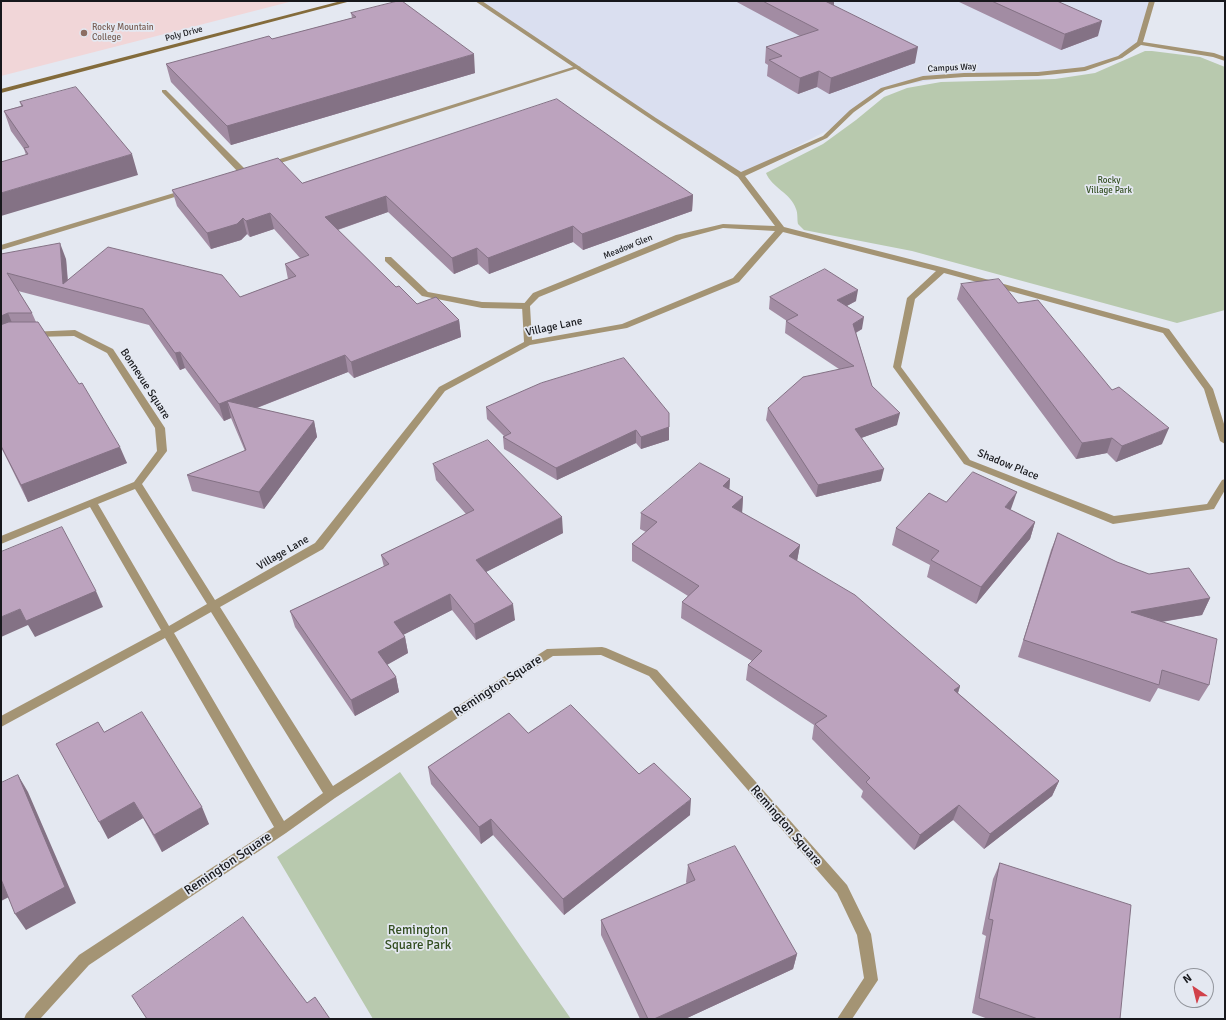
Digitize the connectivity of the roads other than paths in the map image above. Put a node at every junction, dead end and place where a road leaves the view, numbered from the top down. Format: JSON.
{"nodes":[{"id":1,"x":348,"y":1,"type":"edge"},
{"id":2,"x":478,"y":1,"type":"edge"},
{"id":3,"x":1152,"y":1,"type":"edge"},
{"id":4,"x":1140,"y":43,"type":"junction"},
{"id":5,"x":1225,"y":59,"type":"edge"},
{"id":6,"x":578,"y":67,"type":"junction"},
{"id":7,"x":1,"y":91,"type":"edge"},
{"id":8,"x":164,"y":91,"type":"dead end"},
{"id":9,"x":741,"y":174,"type":"junction"},
{"id":10,"x":192,"y":190,"type":"edge"},
{"id":11,"x":781,"y":229,"type":"junction"},
{"id":12,"x":1,"y":248,"type":"edge"},
{"id":13,"x":388,"y":259,"type":"dead end"},
{"id":14,"x":942,"y":270,"type":"junction"},
{"id":15,"x":526,"y":306,"type":"junction"},
{"id":16,"x":23,"y":334,"type":"edge"},
{"id":17,"x":528,"y":343,"type":"junction"},
{"id":18,"x":1225,"y":441,"type":"edge"},
{"id":19,"x":1225,"y":482,"type":"edge"},
{"id":20,"x":137,"y":484,"type":"junction"},
{"id":21,"x":92,"y":503,"type":"junction"},
{"id":22,"x":1,"y":540,"type":"edge"},
{"id":23,"x":213,"y":606,"type":"junction"},
{"id":24,"x":167,"y":632,"type":"junction"},
{"id":25,"x":1,"y":722,"type":"edge"},
{"id":26,"x":331,"y":794,"type":"junction"},
{"id":27,"x":282,"y":829,"type":"junction"},
{"id":28,"x":31,"y":1019,"type":"edge"},
{"id":29,"x":844,"y":1019,"type":"edge"}],
"edges":[{"from":1,"to":7,"type":"street","name":"Poly Drive"},
{"from":2,"to":6,"type":"street"},
{"from":3,"to":4,"type":"street"},
{"from":4,"to":5,"type":"street"},
{"from":4,"to":9,"type":"street","name":"Campus Way"},
{"from":6,"to":8,"type":"street"},
{"from":6,"to":9,"type":"street"},
{"from":9,"to":11,"type":"street"},
{"from":10,"to":12,"type":"street"},
{"from":11,"to":14,"type":"street"},
{"from":11,"to":15,"type":"street","name":"Meadow Glen"},
{"from":11,"to":17,"type":"street","name":"Village Lane"},
{"from":13,"to":15,"type":"street"},
{"from":14,"to":18,"type":"street"},
{"from":14,"to":19,"type":"street","name":"Shadow Place"},
{"from":15,"to":17,"type":"street"},
{"from":16,"to":20,"type":"street","name":"Bonnevue Square"},
{"from":17,"to":23,"type":"street","name":"Village Lane"},
{"from":20,"to":21,"type":"street","name":"Bonnevue Square"},
{"from":20,"to":23,"type":"street"},
{"from":21,"to":22,"type":"street","name":"Bonnevue Square"},
{"from":21,"to":24,"type":"street"},
{"from":23,"to":24,"type":"street","name":"Village Lane"},
{"from":23,"to":26,"type":"street"},
{"from":24,"to":25,"type":"street","name":"Village Lane"},
{"from":24,"to":27,"type":"street"},
{"from":26,"to":27,"type":"street","name":"Remington Square"},
{"from":26,"to":29,"type":"street","name":"Remington Square"},
{"from":27,"to":28,"type":"street","name":"Remington Square"}]}
